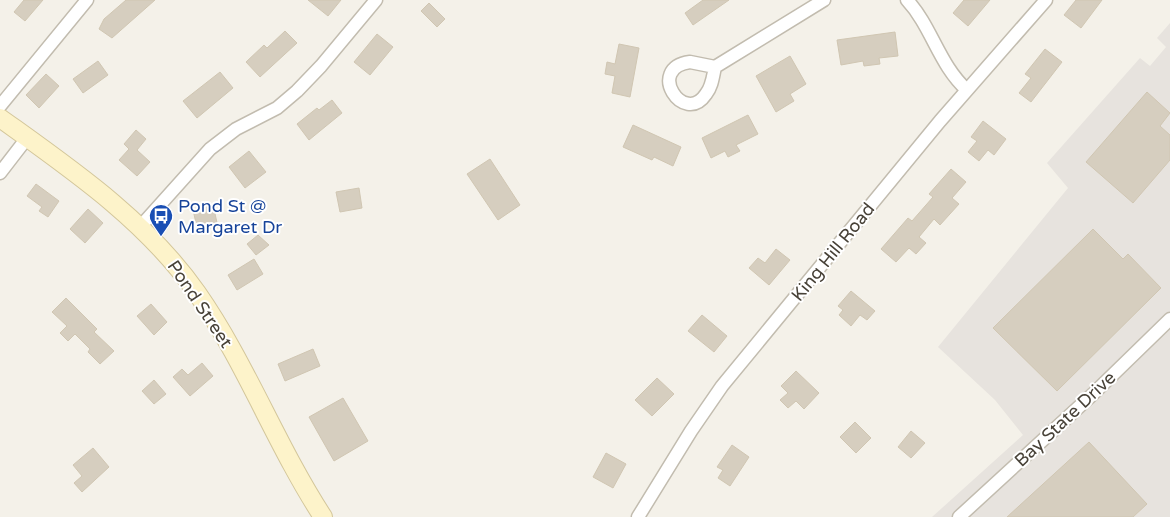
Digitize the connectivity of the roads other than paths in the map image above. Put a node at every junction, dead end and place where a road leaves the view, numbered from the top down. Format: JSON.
{"nodes":[{"id":1,"x":87,"y":0,"type":"edge"},
{"id":2,"x":376,"y":0,"type":"edge"},
{"id":3,"x":824,"y":0,"type":"edge"},
{"id":4,"x":907,"y":0,"type":"edge"},
{"id":5,"x":1046,"y":0,"type":"edge"},
{"id":6,"x":715,"y":67,"type":"dead end"},
{"id":7,"x":967,"y":90,"type":"junction"},
{"id":8,"x":0,"y":106,"type":"edge"},
{"id":9,"x":0,"y":118,"type":"edge"},
{"id":10,"x":28,"y":138,"type":"junction"},
{"id":11,"x":0,"y":173,"type":"edge"},
{"id":12,"x":140,"y":227,"type":"junction"},
{"id":13,"x":1170,"y":319,"type":"edge"},
{"id":14,"x":324,"y":517,"type":"edge"},
{"id":15,"x":638,"y":517,"type":"edge"},
{"id":16,"x":959,"y":517,"type":"edge"}],
"edges":[{"from":1,"to":8,"type":"street"},
{"from":2,"to":12,"type":"street"},
{"from":3,"to":6,"type":"street"},
{"from":4,"to":7,"type":"street"},
{"from":5,"to":7,"type":"street","name":"King Hill Road"},
{"from":7,"to":15,"type":"street","name":"King Hill Road"},
{"from":9,"to":10,"type":"main road","name":"Pond Street"},
{"from":10,"to":11,"type":"street"},
{"from":10,"to":12,"type":"main road","name":"Pond Street"},
{"from":12,"to":14,"type":"main road","name":"Pond Street"},
{"from":13,"to":16,"type":"street","name":"Bay State Drive"}]}
